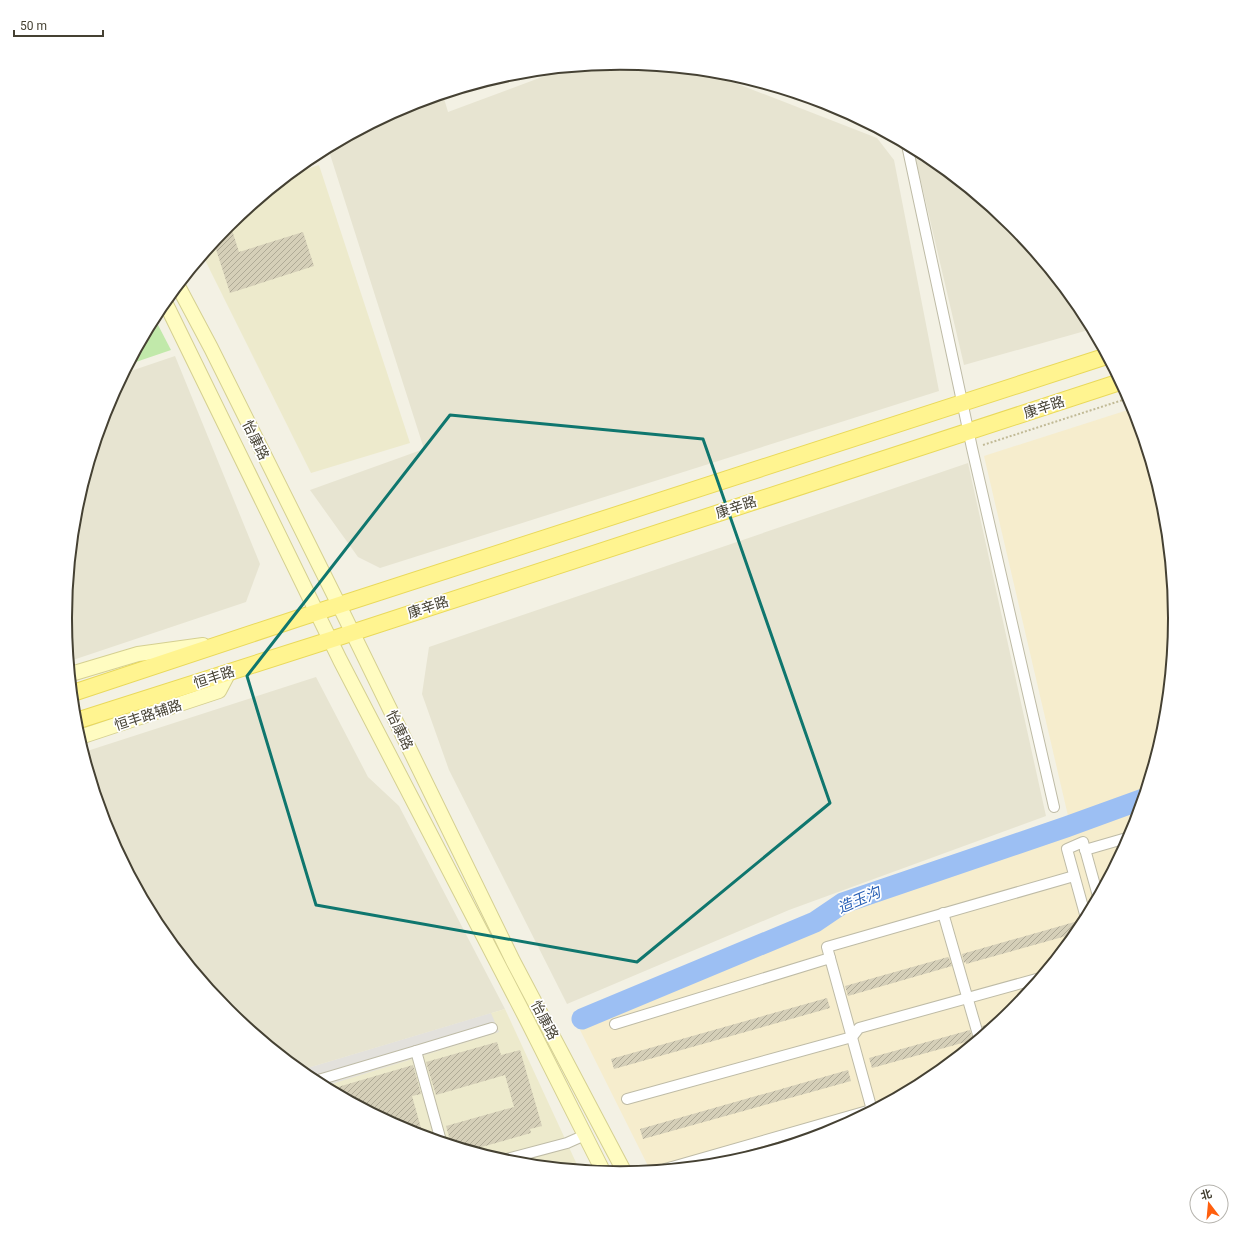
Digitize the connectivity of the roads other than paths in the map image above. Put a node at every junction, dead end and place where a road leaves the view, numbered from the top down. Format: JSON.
{"nodes":[{"id":1,"x":908,"y":152,"type":"edge"},
{"id":2,"x":181,"y":291,"type":"edge"},
{"id":3,"x":168,"y":309,"type":"edge"},
{"id":4,"x":1102,"y":358,"type":"edge"},
{"id":5,"x":1115,"y":383,"type":"edge"},
{"id":6,"x":963,"y":404,"type":"junction"},
{"id":7,"x":968,"y":431,"type":"junction"},
{"id":8,"x":339,"y":605,"type":"junction"},
{"id":9,"x":317,"y":612,"type":"junction"},
{"id":10,"x":352,"y":632,"type":"junction"},
{"id":11,"x":330,"y":640,"type":"junction"},
{"id":12,"x":230,"y":642,"type":"junction"},
{"id":13,"x":229,"y":672,"type":"junction"},
{"id":14,"x":76,"y":673,"type":"edge"},
{"id":15,"x":77,"y":691,"type":"edge"},
{"id":16,"x":82,"y":719,"type":"edge"},
{"id":17,"x":86,"y":736,"type":"edge"},
{"id":18,"x":1054,"y":807,"type":"dead end"},
{"id":19,"x":1122,"y":839,"type":"edge"},
{"id":20,"x":1085,"y":850,"type":"junction"},
{"id":21,"x":1074,"y":876,"type":"junction"},
{"id":22,"x":1096,"y":890,"type":"edge"},
{"id":23,"x":1084,"y":910,"type":"edge"},
{"id":24,"x":943,"y":913,"type":"junction"},
{"id":25,"x":830,"y":958,"type":"junction"},
{"id":26,"x":1032,"y":980,"type":"edge"},
{"id":27,"x":968,"y":998,"type":"junction"},
{"id":28,"x":616,"y":1024,"type":"dead end"},
{"id":29,"x":492,"y":1028,"type":"dead end"},
{"id":30,"x":978,"y":1033,"type":"edge"},
{"id":31,"x":852,"y":1037,"type":"junction"},
{"id":32,"x":416,"y":1051,"type":"junction"},
{"id":33,"x":323,"y":1079,"type":"edge"},
{"id":34,"x":627,"y":1099,"type":"dead end"},
{"id":35,"x":871,"y":1105,"type":"edge"},
{"id":36,"x":842,"y":1119,"type":"edge"},
{"id":37,"x":585,"y":1135,"type":"junction"},
{"id":38,"x":440,"y":1136,"type":"edge"},
{"id":39,"x":519,"y":1156,"type":"edge"},
{"id":40,"x":695,"y":1161,"type":"edge"},
{"id":41,"x":600,"y":1165,"type":"edge"},
{"id":42,"x":622,"y":1166,"type":"edge"}],
"edges":[{"from":1,"to":6,"type":"street"},
{"from":2,"to":8,"type":"main road","name":"怡康路"},
{"from":3,"to":9,"type":"main road","name":"怡康路"},
{"from":4,"to":6,"type":"main road","name":"康辛路"},
{"from":5,"to":7,"type":"main road","name":"康辛路"},
{"from":6,"to":7,"type":"street"},
{"from":6,"to":8,"type":"main road","name":"康辛路"},
{"from":7,"to":10,"type":"main road","name":"康辛路"},
{"from":7,"to":18,"type":"street"},
{"from":8,"to":9,"type":"main road","name":"恒丰路"},
{"from":8,"to":10,"type":"main road","name":"怡康路"},
{"from":9,"to":11,"type":"main road","name":"怡康路"},
{"from":9,"to":12,"type":"main road","name":"恒丰路"},
{"from":10,"to":11,"type":"main road","name":"恒丰路"},
{"from":10,"to":42,"type":"main road","name":"怡康路"},
{"from":11,"to":13,"type":"main road","name":"恒丰路"},
{"from":11,"to":37,"type":"main road","name":"怡康路"},
{"from":12,"to":14,"type":"main road"},
{"from":12,"to":15,"type":"main road","name":"恒丰路"},
{"from":13,"to":16,"type":"main road","name":"恒丰路"},
{"from":13,"to":17,"type":"main road","name":"恒丰路辅路"},
{"from":19,"to":20,"type":"street"},
{"from":20,"to":21,"type":"street"},
{"from":20,"to":22,"type":"street"},
{"from":21,"to":23,"type":"street"},
{"from":21,"to":24,"type":"street"},
{"from":24,"to":25,"type":"street"},
{"from":24,"to":27,"type":"street"},
{"from":25,"to":28,"type":"street"},
{"from":25,"to":31,"type":"street"},
{"from":26,"to":27,"type":"street"},
{"from":27,"to":30,"type":"street"},
{"from":27,"to":31,"type":"street"},
{"from":29,"to":32,"type":"street"},
{"from":31,"to":34,"type":"street"},
{"from":31,"to":35,"type":"street"},
{"from":32,"to":33,"type":"street"},
{"from":32,"to":38,"type":"street"},
{"from":36,"to":40,"type":"street"},
{"from":37,"to":39,"type":"street"},
{"from":37,"to":41,"type":"main road","name":"怡康路"}]}
